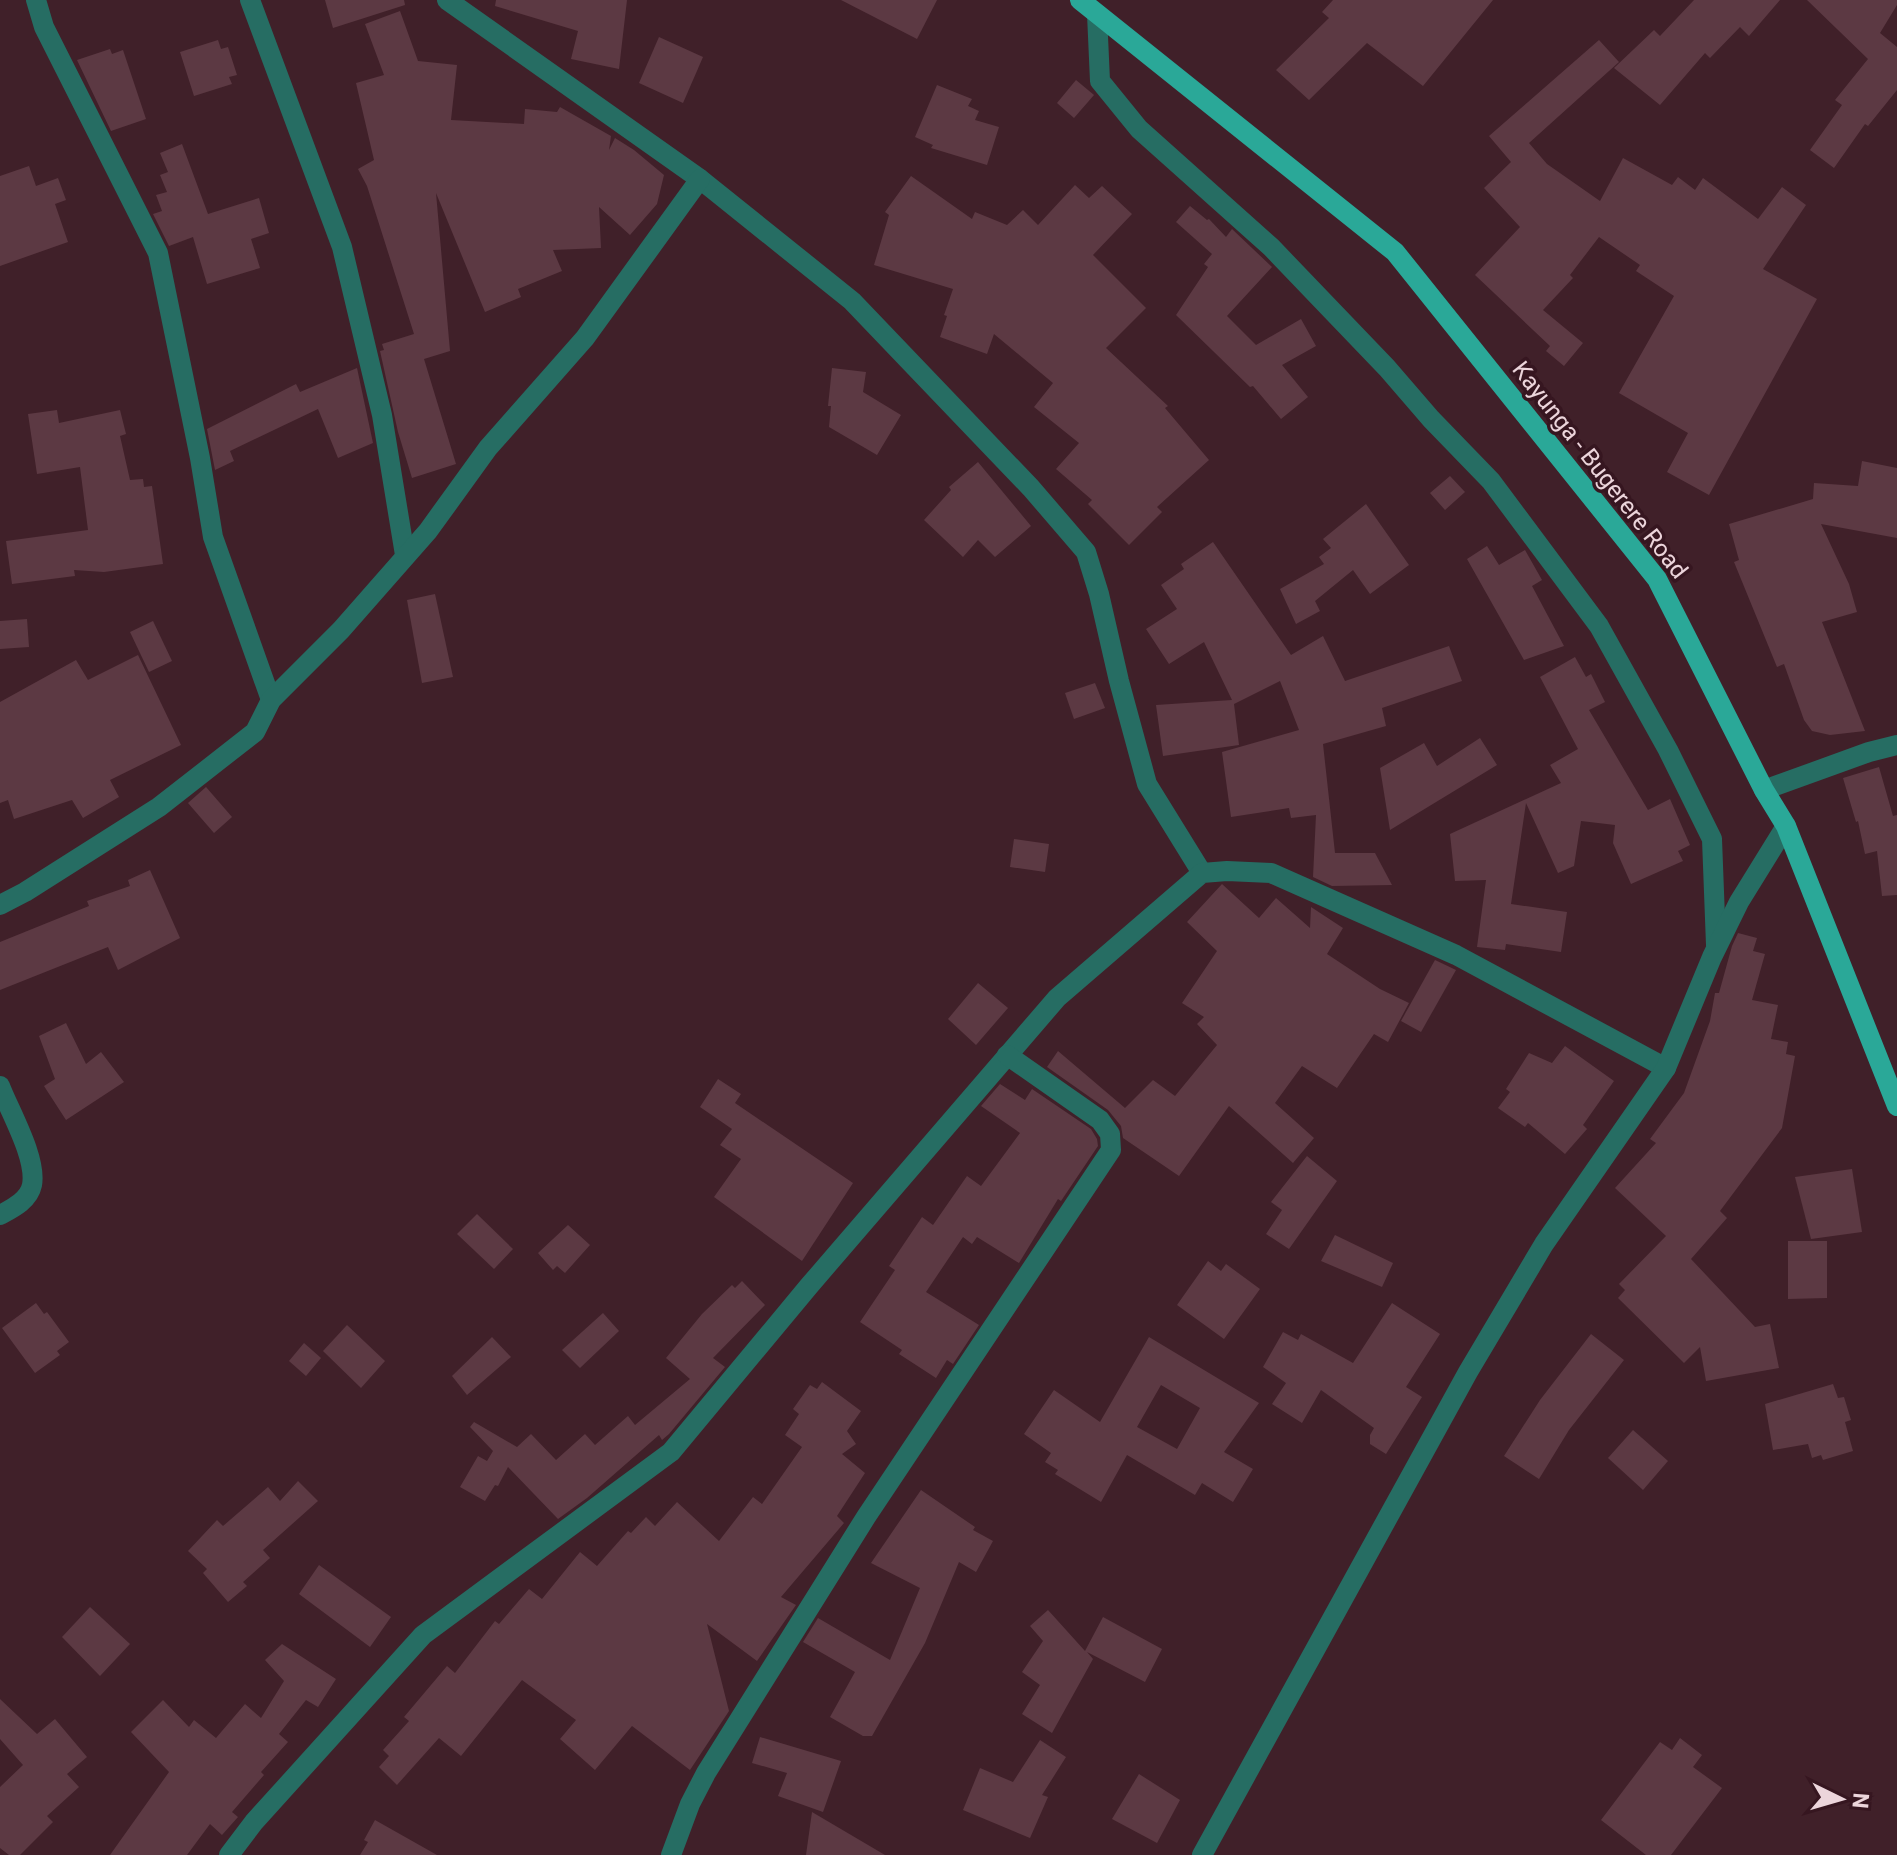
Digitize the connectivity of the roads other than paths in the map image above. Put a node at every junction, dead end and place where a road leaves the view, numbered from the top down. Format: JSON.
{"nodes":[{"id":1,"x":36,"y":0,"type":"edge"},
{"id":2,"x":250,"y":0,"type":"edge"},
{"id":3,"x":447,"y":0,"type":"edge"},
{"id":4,"x":1080,"y":0,"type":"edge"},
{"id":5,"x":1097,"y":14,"type":"junction"},
{"id":6,"x":700,"y":179,"type":"junction"},
{"id":7,"x":405,"y":555,"type":"junction"},
{"id":8,"x":271,"y":700,"type":"junction"},
{"id":9,"x":1897,"y":745,"type":"edge"},
{"id":10,"x":1764,"y":790,"type":"junction"},
{"id":11,"x":1786,"y":826,"type":"junction"},
{"id":12,"x":1202,"y":873,"type":"junction"},
{"id":13,"x":0,"y":905,"type":"edge"},
{"id":14,"x":1716,"y":949,"type":"junction"},
{"id":15,"x":1007,"y":1055,"type":"junction"},
{"id":16,"x":1666,"y":1068,"type":"junction"},
{"id":17,"x":0,"y":1086,"type":"edge"},
{"id":18,"x":1897,"y":1106,"type":"edge"},
{"id":19,"x":0,"y":1215,"type":"edge"},
{"id":20,"x":229,"y":1855,"type":"edge"},
{"id":21,"x":671,"y":1855,"type":"edge"},
{"id":22,"x":1202,"y":1855,"type":"edge"}],
"edges":[{"from":1,"to":8,"type":"street"},
{"from":2,"to":7,"type":"street"},
{"from":3,"to":6,"type":"street"},
{"from":4,"to":5,"type":"main road","name":"Kayunga - Bugerere Road"},
{"from":5,"to":10,"type":"main road","name":"Kayunga - Bugerere Road"},
{"from":5,"to":14,"type":"street"},
{"from":6,"to":7,"type":"street"},
{"from":6,"to":12,"type":"street"},
{"from":7,"to":8,"type":"street"},
{"from":8,"to":13,"type":"street"},
{"from":9,"to":10,"type":"street"},
{"from":10,"to":11,"type":"main road","name":"Kayunga - Bugerere Road"},
{"from":11,"to":14,"type":"street"},
{"from":11,"to":18,"type":"main road","name":"Kayunga - Bugerere Road"},
{"from":12,"to":15,"type":"street"},
{"from":12,"to":16,"type":"street"},
{"from":14,"to":16,"type":"street"},
{"from":15,"to":20,"type":"street"},
{"from":15,"to":21,"type":"street"},
{"from":16,"to":22,"type":"street"},
{"from":17,"to":19,"type":"street"}]}
